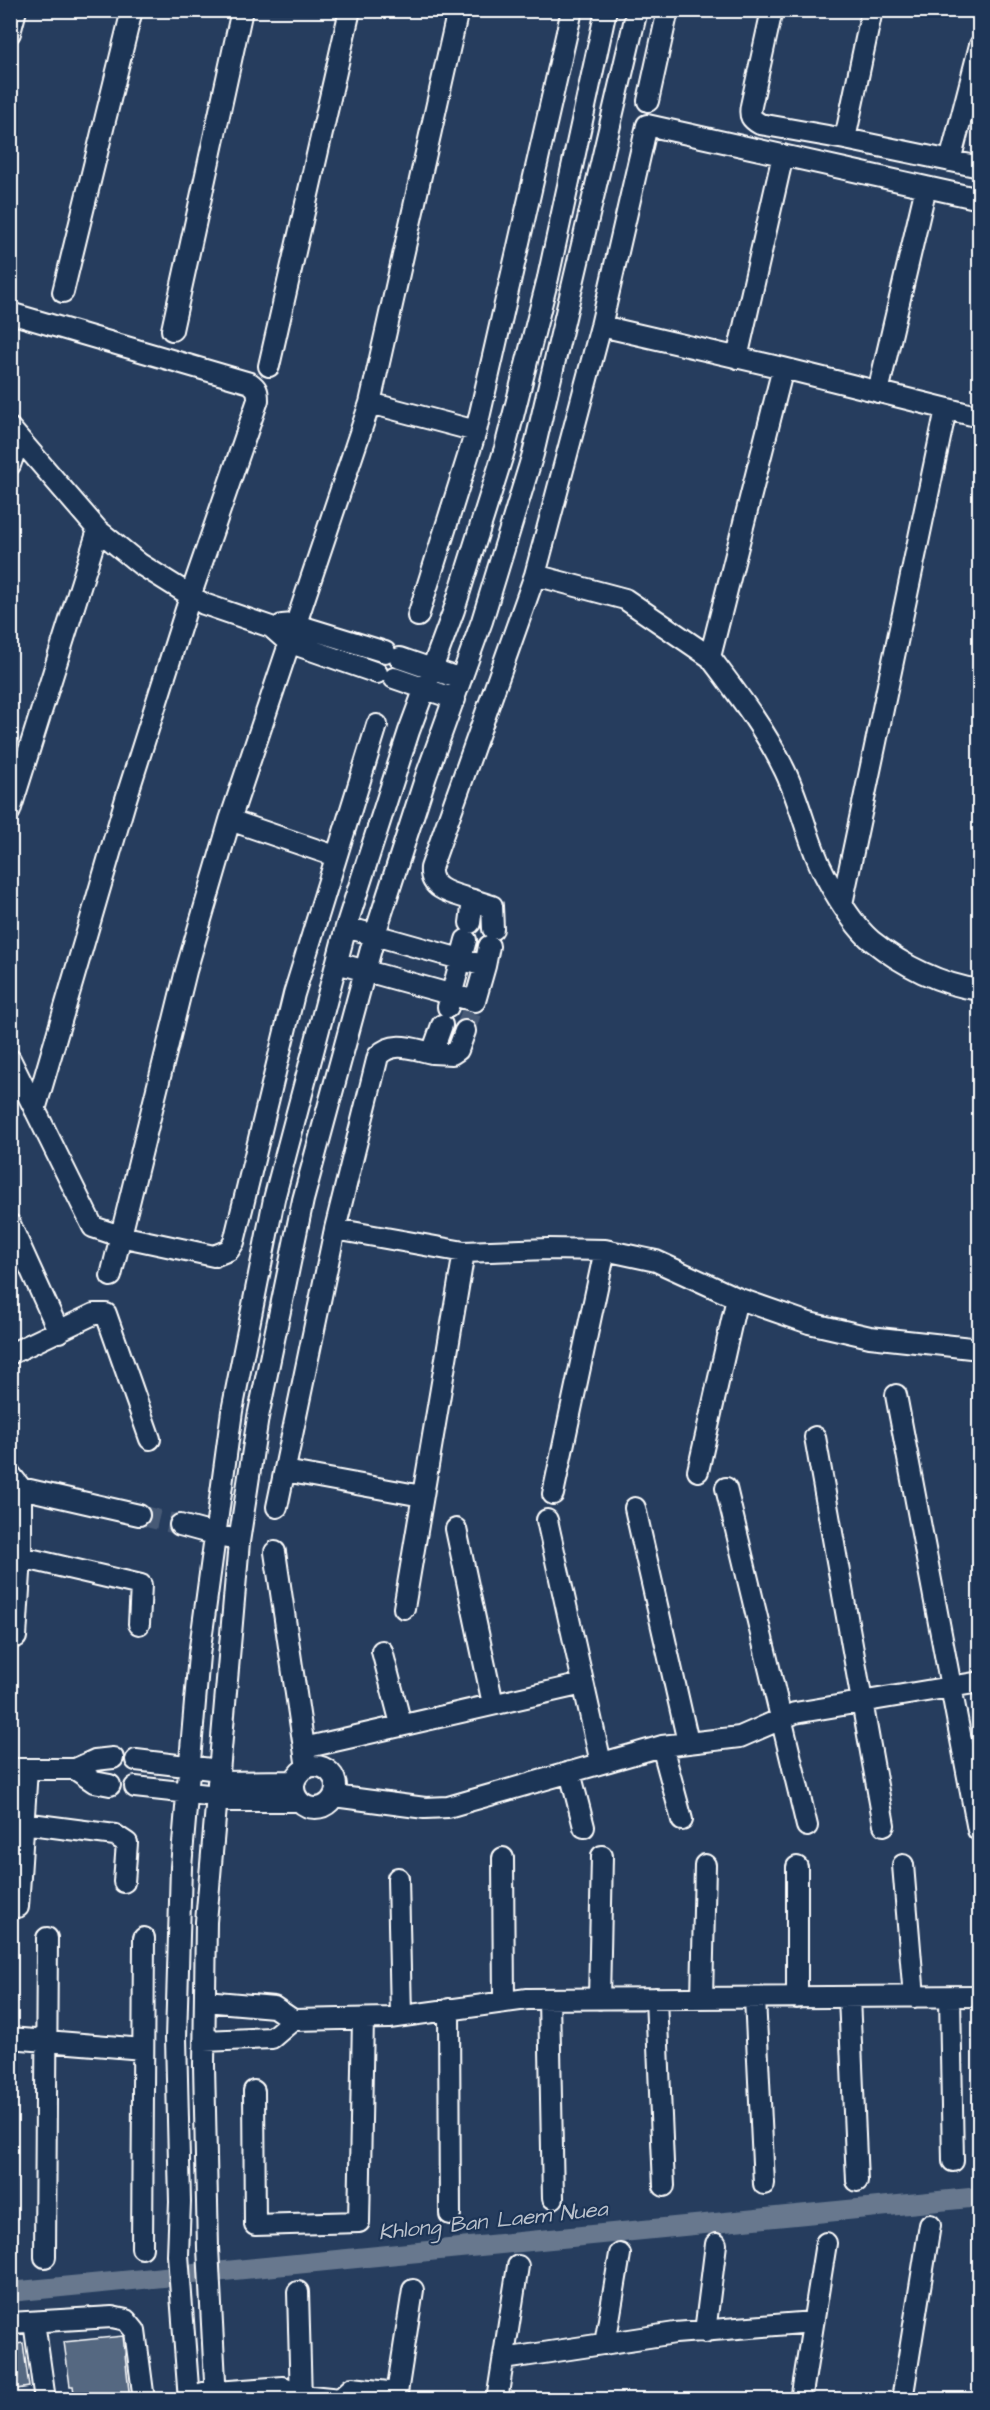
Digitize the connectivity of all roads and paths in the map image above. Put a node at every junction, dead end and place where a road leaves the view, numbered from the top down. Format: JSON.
{"nodes":[{"id":1,"x":16,"y":10,"type":"edge"},
{"id":2,"x":132,"y":10,"type":"edge"},
{"id":3,"x":242,"y":10,"type":"edge"},
{"id":4,"x":350,"y":10,"type":"edge"},
{"id":5,"x":458,"y":10,"type":"edge"},
{"id":6,"x":572,"y":10,"type":"edge"},
{"id":7,"x":606,"y":10,"type":"edge"},
{"id":8,"x":637,"y":10,"type":"edge"},
{"id":9,"x":668,"y":10,"type":"edge"},
{"id":10,"x":772,"y":10,"type":"edge"},
{"id":11,"x":872,"y":10,"type":"edge"},
{"id":12,"x":10,"y":33,"type":"edge"},
{"id":13,"x":980,"y":45,"type":"edge"},
{"id":14,"x":648,"y":100,"type":"dead end"},
{"id":15,"x":578,"y":139,"type":"junction"},
{"id":16,"x":845,"y":139,"type":"junction"},
{"id":17,"x":606,"y":145,"type":"junction"},
{"id":18,"x":783,"y":155,"type":"junction"},
{"id":19,"x":950,"y":161,"type":"junction"},
{"id":20,"x":980,"y":167,"type":"edge"},
{"id":21,"x":926,"y":187,"type":"junction"},
{"id":22,"x":980,"y":199,"type":"edge"},
{"id":23,"x":63,"y":292,"type":"dead end"},
{"id":24,"x":10,"y":313,"type":"edge"},
{"id":25,"x":601,"y":326,"type":"junction"},
{"id":26,"x":172,"y":330,"type":"dead end"},
{"id":27,"x":737,"y":358,"type":"junction"},
{"id":28,"x":269,"y":366,"type":"dead end"},
{"id":29,"x":783,"y":368,"type":"junction"},
{"id":30,"x":878,"y":392,"type":"junction"},
{"id":31,"x":370,"y":403,"type":"junction"},
{"id":32,"x":946,"y":409,"type":"junction"},
{"id":33,"x":980,"y":417,"type":"edge"},
{"id":34,"x":476,"y":431,"type":"junction"},
{"id":35,"x":15,"y":434,"type":"edge"},
{"id":36,"x":505,"y":448,"type":"junction"},
{"id":37,"x":533,"y":454,"type":"junction"},
{"id":38,"x":10,"y":465,"type":"edge"},
{"id":39,"x":98,"y":530,"type":"junction"},
{"id":40,"x":535,"y":575,"type":"junction"},
{"id":41,"x":190,"y":597,"type":"junction"},
{"id":42,"x":418,"y":616,"type":"dead end"},
{"id":43,"x":291,"y":633,"type":"junction"},
{"id":44,"x":386,"y":653,"type":"junction"},
{"id":45,"x":710,"y":657,"type":"junction"},
{"id":46,"x":432,"y":668,"type":"junction"},
{"id":47,"x":379,"y":673,"type":"junction"},
{"id":48,"x":461,"y":679,"type":"junction"},
{"id":49,"x":425,"y":689,"type":"junction"},
{"id":50,"x":454,"y":699,"type":"junction"},
{"id":51,"x":377,"y":725,"type":"dead end"},
{"id":52,"x":10,"y":811,"type":"edge"},
{"id":53,"x":230,"y":820,"type":"junction"},
{"id":54,"x":334,"y":856,"type":"junction"},
{"id":55,"x":473,"y":900,"type":"junction"},
{"id":56,"x":842,"y":904,"type":"junction"},
{"id":57,"x":346,"y":927,"type":"junction"},
{"id":58,"x":375,"y":934,"type":"junction"},
{"id":59,"x":466,"y":941,"type":"junction"},
{"id":60,"x":337,"y":963,"type":"junction"},
{"id":61,"x":485,"y":966,"type":"junction"},
{"id":62,"x":365,"y":972,"type":"junction"},
{"id":63,"x":980,"y":990,"type":"edge"},
{"id":64,"x":447,"y":1009,"type":"junction"},
{"id":65,"x":470,"y":1015,"type":"junction"},
{"id":66,"x":432,"y":1053,"type":"junction"},
{"id":67,"x":10,"y":1059,"type":"edge"},
{"id":68,"x":35,"y":1110,"type":"junction"},
{"id":69,"x":10,"y":1224,"type":"edge"},
{"id":70,"x":335,"y":1229,"type":"junction"},
{"id":71,"x":120,"y":1236,"type":"junction"},
{"id":72,"x":605,"y":1250,"type":"junction"},
{"id":73,"x":464,"y":1252,"type":"junction"},
{"id":74,"x":111,"y":1276,"type":"dead end"},
{"id":75,"x":737,"y":1298,"type":"junction"},
{"id":76,"x":59,"y":1332,"type":"junction"},
{"id":77,"x":980,"y":1349,"type":"edge"},
{"id":78,"x":10,"y":1354,"type":"edge"},
{"id":79,"x":896,"y":1395,"type":"dead end"},
{"id":80,"x":814,"y":1437,"type":"dead end"},
{"id":81,"x":150,"y":1439,"type":"dead end"},
{"id":82,"x":285,"y":1471,"type":"junction"},
{"id":83,"x":698,"y":1472,"type":"dead end"},
{"id":84,"x":16,"y":1481,"type":"edge"},
{"id":85,"x":726,"y":1488,"type":"dead end"},
{"id":86,"x":553,"y":1494,"type":"dead end"},
{"id":87,"x":422,"y":1496,"type":"junction"},
{"id":88,"x":277,"y":1507,"type":"dead end"},
{"id":89,"x":635,"y":1508,"type":"dead end"},
{"id":90,"x":139,"y":1515,"type":"tunnel mouth"},
{"id":91,"x":547,"y":1520,"type":"dead end"},
{"id":92,"x":180,"y":1525,"type":"tunnel mouth"},
{"id":93,"x":456,"y":1529,"type":"dead end"},
{"id":94,"x":216,"y":1534,"type":"junction"},
{"id":95,"x":239,"y":1542,"type":"junction"},
{"id":96,"x":275,"y":1552,"type":"dead end"},
{"id":97,"x":21,"y":1557,"type":"junction"},
{"id":98,"x":404,"y":1608,"type":"dead end"},
{"id":99,"x":139,"y":1624,"type":"dead end"},
{"id":100,"x":16,"y":1637,"type":"dead end"},
{"id":101,"x":382,"y":1651,"type":"dead end"},
{"id":102,"x":980,"y":1682,"type":"edge"},
{"id":103,"x":583,"y":1684,"type":"junction"},
{"id":104,"x":951,"y":1687,"type":"junction"},
{"id":105,"x":862,"y":1702,"type":"junction"},
{"id":106,"x":493,"y":1704,"type":"junction"},
{"id":107,"x":781,"y":1719,"type":"junction"},
{"id":108,"x":401,"y":1724,"type":"junction"},
{"id":109,"x":688,"y":1742,"type":"junction"},
{"id":110,"x":662,"y":1746,"type":"junction"},
{"id":111,"x":304,"y":1748,"type":"junction"},
{"id":112,"x":113,"y":1758,"type":"dead end"},
{"id":113,"x":136,"y":1760,"type":"dead end"},
{"id":114,"x":601,"y":1763,"type":"junction"},
{"id":115,"x":189,"y":1765,"type":"junction"},
{"id":116,"x":19,"y":1769,"type":"edge"},
{"id":117,"x":75,"y":1769,"type":"junction"},
{"id":118,"x":570,"y":1772,"type":"junction"},
{"id":119,"x":301,"y":1774,"type":"junction"},
{"id":120,"x":110,"y":1785,"type":"dead end"},
{"id":121,"x":135,"y":1787,"type":"dead end"},
{"id":122,"x":217,"y":1787,"type":"junction"},
{"id":123,"x":187,"y":1793,"type":"junction"},
{"id":124,"x":334,"y":1796,"type":"junction"},
{"id":125,"x":299,"y":1801,"type":"junction"},
{"id":126,"x":682,"y":1820,"type":"dead end"},
{"id":127,"x":23,"y":1823,"type":"junction"},
{"id":128,"x":884,"y":1825,"type":"dead end"},
{"id":129,"x":807,"y":1826,"type":"dead end"},
{"id":130,"x":584,"y":1827,"type":"dead end"},
{"id":131,"x":978,"y":1830,"type":"edge"},
{"id":132,"x":602,"y":1856,"type":"dead end"},
{"id":133,"x":503,"y":1858,"type":"dead end"},
{"id":134,"x":705,"y":1865,"type":"dead end"},
{"id":135,"x":903,"y":1865,"type":"dead end"},
{"id":136,"x":797,"y":1867,"type":"dead end"},
{"id":137,"x":398,"y":1878,"type":"dead end"},
{"id":138,"x":124,"y":1882,"type":"dead end"},
{"id":139,"x":18,"y":1907,"type":"dead end"},
{"id":140,"x":47,"y":1938,"type":"dead end"},
{"id":141,"x":144,"y":1938,"type":"dead end"},
{"id":142,"x":950,"y":1996,"type":"junction"},
{"id":143,"x":980,"y":1996,"type":"edge"},
{"id":144,"x":849,"y":1997,"type":"junction"},
{"id":145,"x":915,"y":1997,"type":"junction"},
{"id":146,"x":656,"y":1998,"type":"junction"},
{"id":147,"x":702,"y":1998,"type":"junction"},
{"id":148,"x":754,"y":1998,"type":"junction"},
{"id":149,"x":797,"y":1998,"type":"junction"},
{"id":150,"x":549,"y":1999,"type":"junction"},
{"id":151,"x":599,"y":1999,"type":"junction"},
{"id":152,"x":205,"y":2001,"type":"junction"},
{"id":153,"x":504,"y":2002,"type":"junction"},
{"id":154,"x":448,"y":2008,"type":"junction"},
{"id":155,"x":401,"y":2016,"type":"junction"},
{"id":156,"x":363,"y":2019,"type":"junction"},
{"id":157,"x":293,"y":2020,"type":"junction"},
{"id":158,"x":10,"y":2038,"type":"edge"},
{"id":159,"x":47,"y":2041,"type":"junction"},
{"id":160,"x":204,"y":2042,"type":"junction"},
{"id":161,"x":143,"y":2049,"type":"junction"},
{"id":162,"x":254,"y":2091,"type":"dead end"},
{"id":163,"x":952,"y":2161,"type":"dead end"},
{"id":164,"x":857,"y":2181,"type":"dead end"},
{"id":165,"x":764,"y":2184,"type":"dead end"},
{"id":166,"x":664,"y":2186,"type":"dead end"},
{"id":167,"x":553,"y":2198,"type":"dead end"},
{"id":168,"x":450,"y":2214,"type":"dead end"},
{"id":169,"x":930,"y":2225,"type":"dead end"},
{"id":170,"x":826,"y":2243,"type":"dead end"},
{"id":171,"x":716,"y":2244,"type":"dead end"},
{"id":172,"x":142,"y":2248,"type":"dead end"},
{"id":173,"x":620,"y":2254,"type":"dead end"},
{"id":174,"x":45,"y":2256,"type":"dead end"},
{"id":175,"x":518,"y":2266,"type":"dead end"},
{"id":176,"x":413,"y":2290,"type":"dead end"},
{"id":177,"x":298,"y":2292,"type":"dead end"},
{"id":178,"x":34,"y":2322,"type":"junction"},
{"id":179,"x":813,"y":2322,"type":"junction"},
{"id":180,"x":10,"y":2323,"type":"edge"},
{"id":181,"x":705,"y":2332,"type":"junction"},
{"id":182,"x":605,"y":2344,"type":"junction"},
{"id":183,"x":504,"y":2359,"type":"junction"},
{"id":184,"x":216,"y":2396,"type":"edge"},
{"id":185,"x":397,"y":2396,"type":"edge"},
{"id":186,"x":188,"y":2397,"type":"edge"},
{"id":187,"x":299,"y":2398,"type":"edge"},
{"id":188,"x":340,"y":2399,"type":"edge"},
{"id":189,"x":45,"y":2400,"type":"edge"},
{"id":190,"x":144,"y":2400,"type":"edge"},
{"id":191,"x":497,"y":2400,"type":"edge"},
{"id":192,"x":801,"y":2400,"type":"edge"},
{"id":193,"x":902,"y":2400,"type":"edge"}],
"edges":[{"from":1,"to":12,"type":"street"},
{"from":2,"to":23,"type":"street"},
{"from":3,"to":26,"type":"street"},
{"from":4,"to":28,"type":"street"},
{"from":5,"to":31,"type":"street"},
{"from":6,"to":34,"type":"street"},
{"from":7,"to":15,"type":"street"},
{"from":8,"to":17,"type":"street"},
{"from":9,"to":14,"type":"street"},
{"from":10,"to":16,"type":"street"},
{"from":11,"to":16,"type":"street"},
{"from":13,"to":19,"type":"street"},
{"from":15,"to":17,"type":"street"},
{"from":15,"to":36,"type":"street"},
{"from":16,"to":19,"type":"street"},
{"from":17,"to":37,"type":"street"},
{"from":18,"to":21,"type":"street"},
{"from":18,"to":25,"type":"street"},
{"from":18,"to":27,"type":"street"},
{"from":19,"to":20,"type":"street"},
{"from":21,"to":22,"type":"street"},
{"from":21,"to":30,"type":"street"},
{"from":24,"to":41,"type":"street"},
{"from":25,"to":27,"type":"street"},
{"from":25,"to":40,"type":"street"},
{"from":27,"to":29,"type":"street"},
{"from":29,"to":30,"type":"street"},
{"from":29,"to":45,"type":"street"},
{"from":30,"to":32,"type":"street"},
{"from":31,"to":34,"type":"street"},
{"from":31,"to":43,"type":"street"},
{"from":32,"to":33,"type":"street"},
{"from":32,"to":56,"type":"street"},
{"from":34,"to":42,"type":"street"},
{"from":35,"to":38,"type":"street"},
{"from":35,"to":39,"type":"street"},
{"from":36,"to":37,"type":"street"},
{"from":36,"to":46,"type":"street"},
{"from":37,"to":48,"type":"street"},
{"from":39,"to":41,"type":"street"},
{"from":39,"to":52,"type":"street"},
{"from":40,"to":45,"type":"street"},
{"from":40,"to":55,"type":"street"},
{"from":41,"to":43,"type":"street"},
{"from":41,"to":68,"type":"street"},
{"from":43,"to":44,"type":"street"},
{"from":43,"to":47,"type":"street"},
{"from":43,"to":53,"type":"street"},
{"from":44,"to":46,"type":"street"},
{"from":44,"to":47,"type":"street"},
{"from":45,"to":56,"type":"street"},
{"from":46,"to":48,"type":"street"},
{"from":46,"to":49,"type":"street"},
{"from":47,"to":49,"type":"street"},
{"from":48,"to":50,"type":"street"},
{"from":49,"to":50,"type":"street"},
{"from":49,"to":57,"type":"street"},
{"from":50,"to":58,"type":"street"},
{"from":51,"to":54,"type":"street"},
{"from":53,"to":54,"type":"street"},
{"from":53,"to":71,"type":"street"},
{"from":54,"to":71,"type":"street"},
{"from":55,"to":59,"type":"street"},
{"from":55,"to":61,"type":"street"},
{"from":56,"to":63,"type":"street"},
{"from":57,"to":58,"type":"street"},
{"from":57,"to":60,"type":"street"},
{"from":58,"to":59,"type":"street"},
{"from":58,"to":62,"type":"street"},
{"from":59,"to":61,"type":"street"},
{"from":59,"to":64,"type":"street"},
{"from":60,"to":62,"type":"street"},
{"from":60,"to":94,"type":"street"},
{"from":61,"to":65,"type":"street"},
{"from":62,"to":64,"type":"street"},
{"from":62,"to":95,"type":"street"},
{"from":64,"to":65,"type":"street"},
{"from":64,"to":66,"type":"street"},
{"from":65,"to":66,"type":"street"},
{"from":66,"to":70,"type":"street"},
{"from":67,"to":68,"type":"street"},
{"from":68,"to":71,"type":"street"},
{"from":69,"to":76,"type":"street"},
{"from":70,"to":73,"type":"street"},
{"from":70,"to":82,"type":"street"},
{"from":71,"to":74,"type":"street"},
{"from":72,"to":73,"type":"street"},
{"from":72,"to":75,"type":"street"},
{"from":72,"to":86,"type":"street"},
{"from":73,"to":87,"type":"street"},
{"from":75,"to":77,"type":"street"},
{"from":75,"to":83,"type":"street"},
{"from":76,"to":78,"type":"street"},
{"from":76,"to":81,"type":"street"},
{"from":79,"to":104,"type":"street"},
{"from":80,"to":105,"type":"street"},
{"from":82,"to":87,"type":"street"},
{"from":82,"to":88,"type":"street"},
{"from":84,"to":90,"type":"street"},
{"from":84,"to":97,"type":"street"},
{"from":85,"to":107,"type":"street"},
{"from":87,"to":98,"type":"street"},
{"from":89,"to":109,"type":"street"},
{"from":91,"to":103,"type":"street"},
{"from":92,"to":94,"type":"street"},
{"from":93,"to":106,"type":"street"},
{"from":94,"to":95,"type":"street"},
{"from":94,"to":115,"type":"street"},
{"from":95,"to":122,"type":"street"},
{"from":96,"to":111,"type":"street"},
{"from":97,"to":99,"type":"street"},
{"from":97,"to":100,"type":"street"},
{"from":101,"to":108,"type":"street"},
{"from":102,"to":104,"type":"street"},
{"from":103,"to":106,"type":"street"},
{"from":103,"to":114,"type":"street"},
{"from":104,"to":105,"type":"street"},
{"from":104,"to":131,"type":"street"},
{"from":105,"to":107,"type":"street"},
{"from":105,"to":128,"type":"street"},
{"from":106,"to":108,"type":"street"},
{"from":107,"to":109,"type":"street"},
{"from":107,"to":129,"type":"street"},
{"from":108,"to":111,"type":"street"},
{"from":109,"to":110,"type":"street"},
{"from":110,"to":114,"type":"street"},
{"from":110,"to":126,"type":"street"},
{"from":111,"to":119,"type":"street"},
{"from":112,"to":117,"type":"street"},
{"from":113,"to":115,"type":"street"},
{"from":114,"to":118,"type":"street"},
{"from":115,"to":122,"type":"street"},
{"from":115,"to":123,"type":"street"},
{"from":116,"to":117,"type":"street"},
{"from":116,"to":127,"type":"street"},
{"from":117,"to":120,"type":"street"},
{"from":118,"to":124,"type":"street"},
{"from":118,"to":130,"type":"street"},
{"from":119,"to":122,"type":"street"},
{"from":119,"to":124,"type":"street"},
{"from":119,"to":125,"type":"street"},
{"from":121,"to":123,"type":"street"},
{"from":122,"to":123,"type":"street"},
{"from":122,"to":125,"type":"street"},
{"from":122,"to":152,"type":"street"},
{"from":123,"to":186,"type":"street"},
{"from":124,"to":125,"type":"street"},
{"from":127,"to":138,"type":"street"},
{"from":127,"to":139,"type":"street"},
{"from":132,"to":151,"type":"street"},
{"from":133,"to":153,"type":"street"},
{"from":134,"to":147,"type":"street"},
{"from":135,"to":145,"type":"street"},
{"from":136,"to":149,"type":"street"},
{"from":137,"to":155,"type":"street"},
{"from":140,"to":159,"type":"street"},
{"from":141,"to":161,"type":"street"},
{"from":142,"to":143,"type":"street"},
{"from":142,"to":145,"type":"street"},
{"from":142,"to":163,"type":"street"},
{"from":144,"to":145,"type":"street"},
{"from":144,"to":149,"type":"street"},
{"from":144,"to":164,"type":"street"},
{"from":146,"to":147,"type":"street"},
{"from":146,"to":151,"type":"street"},
{"from":146,"to":166,"type":"street"},
{"from":147,"to":148,"type":"street"},
{"from":148,"to":149,"type":"street"},
{"from":148,"to":165,"type":"street"},
{"from":150,"to":151,"type":"street"},
{"from":150,"to":153,"type":"street"},
{"from":150,"to":167,"type":"street"},
{"from":152,"to":157,"type":"street"},
{"from":152,"to":160,"type":"street"},
{"from":153,"to":154,"type":"street"},
{"from":154,"to":155,"type":"street"},
{"from":154,"to":168,"type":"street"},
{"from":155,"to":156,"type":"street"},
{"from":156,"to":157,"type":"street"},
{"from":156,"to":162,"type":"street"},
{"from":157,"to":160,"type":"street"},
{"from":158,"to":159,"type":"street"},
{"from":159,"to":161,"type":"street"},
{"from":159,"to":174,"type":"street"},
{"from":160,"to":184,"type":"street"},
{"from":161,"to":172,"type":"street"},
{"from":169,"to":193,"type":"street"},
{"from":170,"to":179,"type":"street"},
{"from":171,"to":181,"type":"street"},
{"from":173,"to":182,"type":"street"},
{"from":175,"to":183,"type":"street"},
{"from":176,"to":185,"type":"street"},
{"from":177,"to":187,"type":"street"},
{"from":178,"to":180,"type":"street"},
{"from":178,"to":189,"type":"street"},
{"from":178,"to":190,"type":"street"},
{"from":179,"to":181,"type":"street"},
{"from":179,"to":192,"type":"street"},
{"from":181,"to":182,"type":"street"},
{"from":182,"to":183,"type":"street"},
{"from":183,"to":191,"type":"street"},
{"from":184,"to":186,"type":"street"},
{"from":184,"to":187,"type":"street"},
{"from":185,"to":188,"type":"street"},
{"from":187,"to":188,"type":"street"}]}
